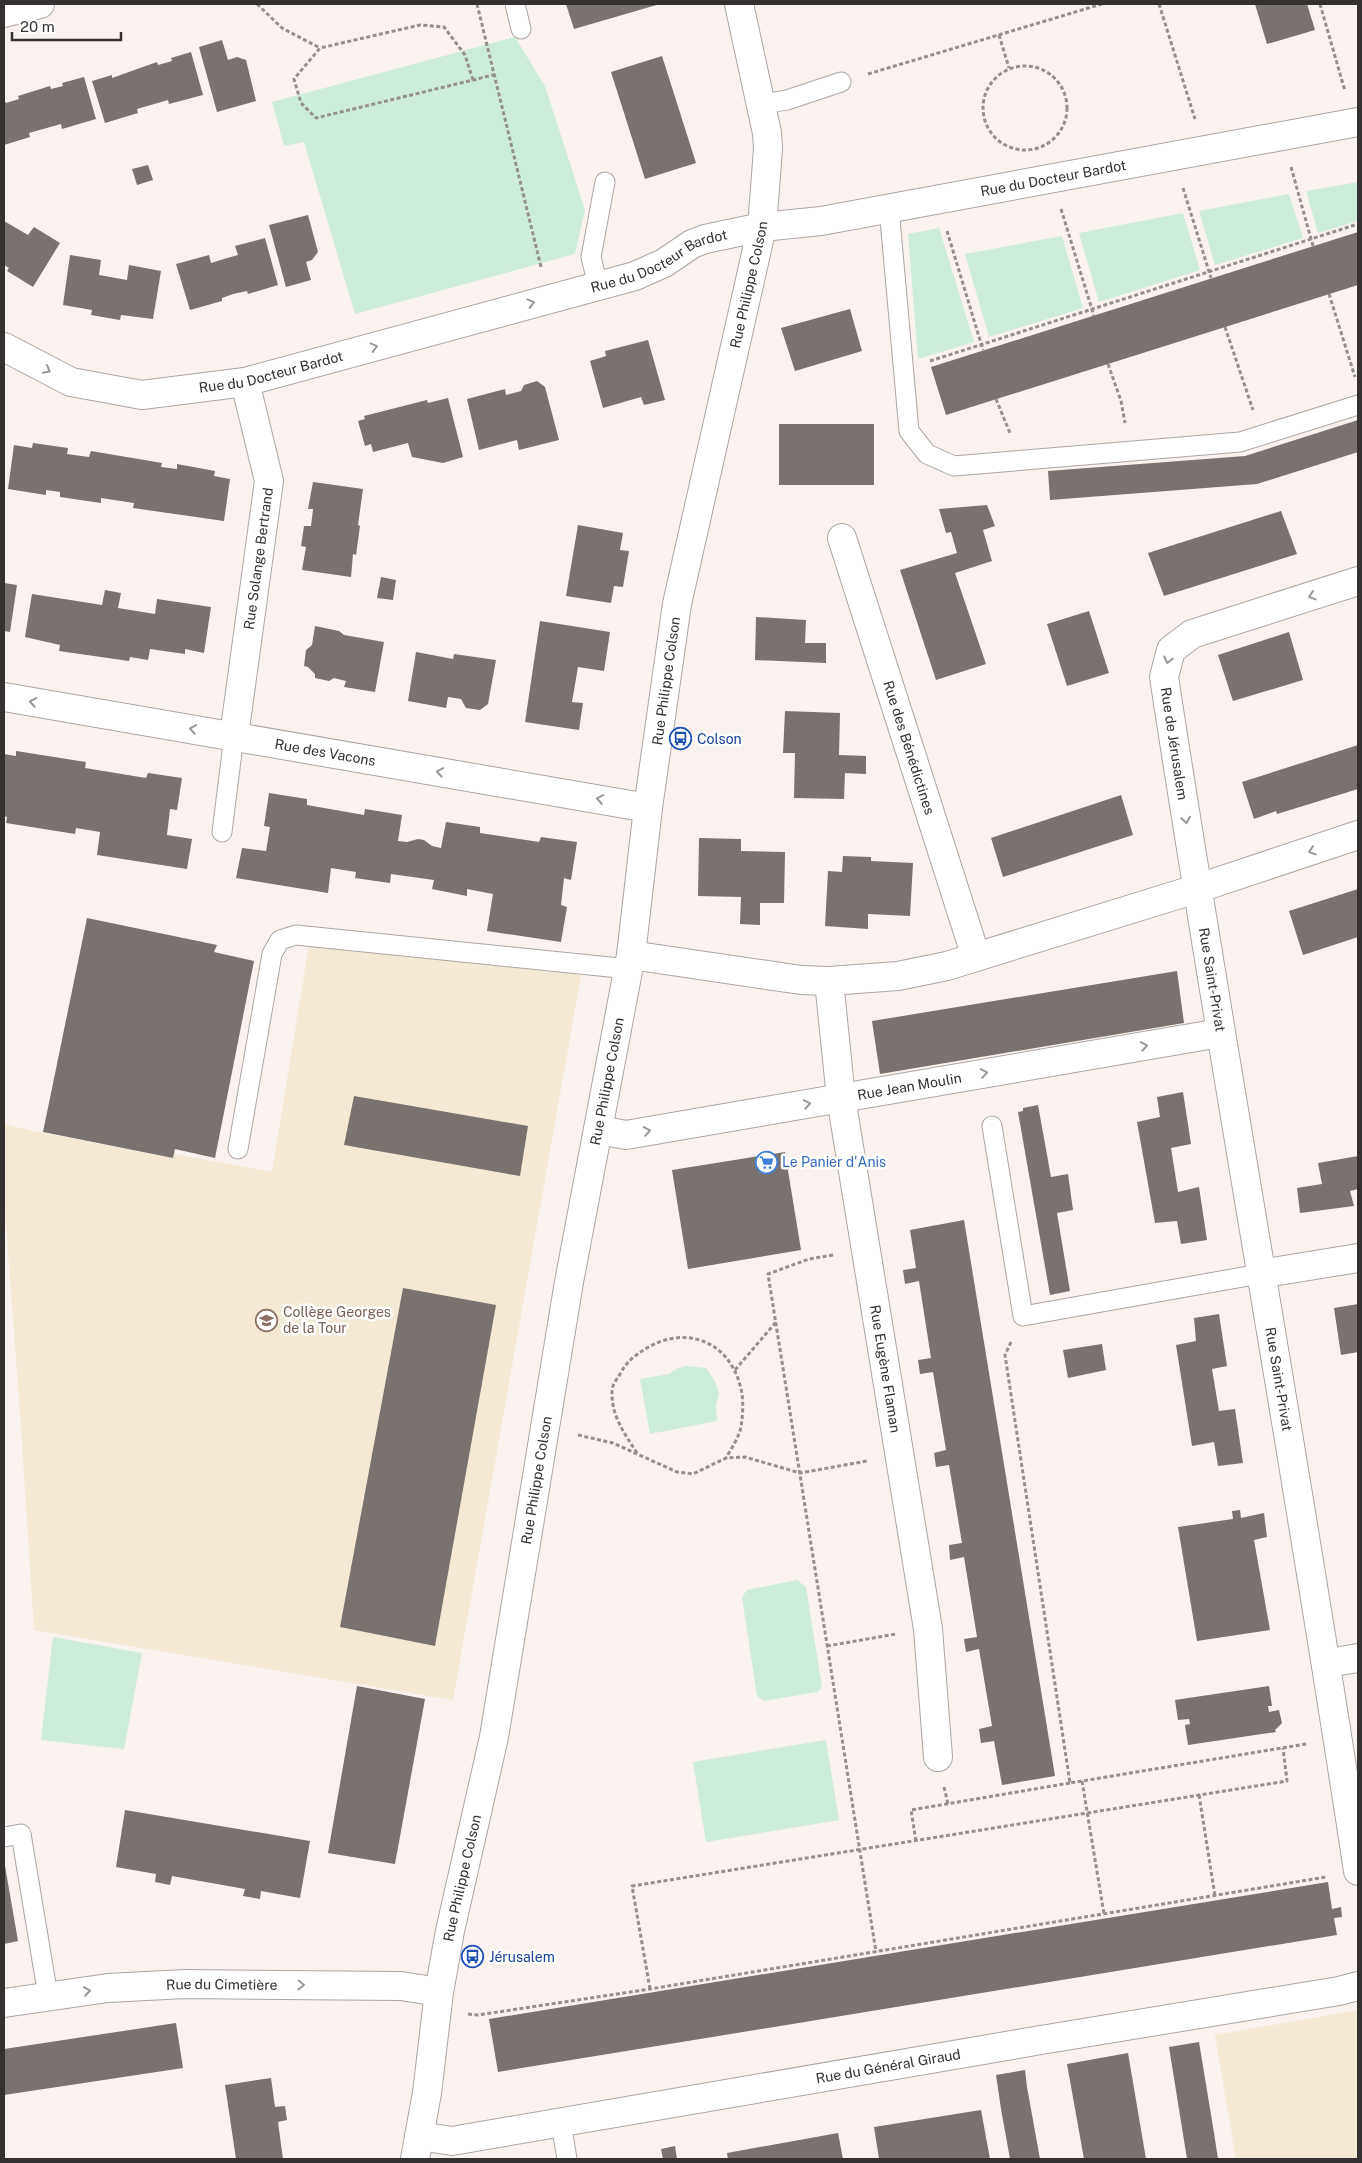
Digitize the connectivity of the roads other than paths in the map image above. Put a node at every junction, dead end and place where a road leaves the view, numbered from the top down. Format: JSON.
{"nodes":[{"id":1,"x":40,"y":4,"type":"edge"},
{"id":2,"x":515,"y":4,"type":"edge"},
{"id":3,"x":739,"y":4,"type":"edge"},
{"id":4,"x":4,"y":13,"type":"edge"},
{"id":5,"x":521,"y":29,"type":"dead end"},
{"id":6,"x":841,"y":82,"type":"dead end"},
{"id":7,"x":762,"y":104,"type":"junction"},
{"id":8,"x":1356,"y":123,"type":"edge"},
{"id":9,"x":605,"y":182,"type":"dead end"},
{"id":10,"x":889,"y":208,"type":"junction"},
{"id":11,"x":762,"y":227,"type":"junction"},
{"id":12,"x":598,"y":286,"type":"junction"},
{"id":13,"x":4,"y":347,"type":"edge"},
{"id":14,"x":245,"y":382,"type":"junction"},
{"id":15,"x":1358,"y":404,"type":"edge"},
{"id":16,"x":842,"y":538,"type":"dead end"},
{"id":17,"x":1358,"y":581,"type":"edge"},
{"id":18,"x":4,"y":697,"type":"edge"},
{"id":19,"x":234,"y":736,"type":"junction"},
{"id":20,"x":648,"y":808,"type":"junction"},
{"id":21,"x":222,"y":832,"type":"dead end"},
{"id":22,"x":1358,"y":835,"type":"edge"},
{"id":23,"x":1196,"y":888,"type":"junction"},
{"id":24,"x":976,"y":957,"type":"junction"},
{"id":25,"x":630,"y":962,"type":"junction"},
{"id":26,"x":829,"y":981,"type":"junction"},
{"id":27,"x":1220,"y":1033,"type":"junction"},
{"id":28,"x":841,"y":1098,"type":"junction"},
{"id":29,"x":992,"y":1126,"type":"dead end"},
{"id":30,"x":599,"y":1130,"type":"junction"},
{"id":31,"x":238,"y":1149,"type":"dead end"},
{"id":32,"x":1358,"y":1258,"type":"edge"},
{"id":33,"x":1260,"y":1274,"type":"junction"},
{"id":34,"x":1358,"y":1658,"type":"edge"},
{"id":35,"x":1327,"y":1664,"type":"junction"},
{"id":36,"x":938,"y":1757,"type":"dead end"},
{"id":37,"x":4,"y":1837,"type":"edge"},
{"id":38,"x":1358,"y":1871,"type":"edge"},
{"id":39,"x":1358,"y":1986,"type":"edge"},
{"id":40,"x":48,"y":1996,"type":"junction"},
{"id":41,"x":438,"y":2002,"type":"junction"},
{"id":42,"x":4,"y":2003,"type":"edge"},
{"id":43,"x":561,"y":2123,"type":"junction"},
{"id":44,"x":417,"y":2148,"type":"edge"},
{"id":45,"x":567,"y":2159,"type":"edge"}],
"edges":[{"from":1,"to":4,"type":"street"},
{"from":2,"to":5,"type":"lane"},
{"from":3,"to":7,"type":"street","name":"Rue Philippe Colson"},
{"from":6,"to":7,"type":"lane"},
{"from":7,"to":11,"type":"street","name":"Rue Philippe Colson"},
{"from":8,"to":10,"type":"street","name":"Rue du Docteur Bardot"},
{"from":9,"to":12,"type":"lane"},
{"from":10,"to":11,"type":"street","name":"Rue du Docteur Bardot"},
{"from":10,"to":15,"type":"lane"},
{"from":11,"to":12,"type":"street","name":"Rue du Docteur Bardot"},
{"from":11,"to":20,"type":"street","name":"Rue Philippe Colson"},
{"from":14,"to":12,"type":"street","name":"Rue du Docteur Bardot","one_way":true},
{"from":13,"to":14,"type":"street","name":"Rue du Docteur Bardot","one_way":true},
{"from":14,"to":19,"type":"street","name":"Rue Solange Bertrand"},
{"from":16,"to":24,"type":"street","name":"Rue des Bénédictines"},
{"from":17,"to":23,"type":"street","name":"Rue de Jérusalem","one_way":true},
{"from":19,"to":18,"type":"street","name":"Rue des Vacons","one_way":true},
{"from":20,"to":19,"type":"street","name":"Rue des Vacons","one_way":true},
{"from":19,"to":21,"type":"lane"},
{"from":20,"to":25,"type":"street","name":"Rue Philippe Colson"},
{"from":22,"to":23,"type":"street","one_way":true},
{"from":23,"to":24,"type":"street"},
{"from":23,"to":27,"type":"street","name":"Rue Saint-Privat"},
{"from":24,"to":26,"type":"street"},
{"from":25,"to":26,"type":"street"},
{"from":25,"to":30,"type":"street","name":"Rue Philippe Colson"},
{"from":25,"to":31,"type":"lane"},
{"from":26,"to":28,"type":"street","name":"Rue Eugène Flaman"},
{"from":28,"to":27,"type":"street","name":"Rue Jean Moulin","one_way":true},
{"from":27,"to":33,"type":"street","name":"Rue Saint-Privat"},
{"from":30,"to":28,"type":"street","name":"Rue Jean Moulin","one_way":true},
{"from":28,"to":36,"type":"street","name":"Rue Eugène Flaman"},
{"from":29,"to":33,"type":"lane"},
{"from":30,"to":41,"type":"street","name":"Rue Philippe Colson"},
{"from":32,"to":33,"type":"street"},
{"from":33,"to":35,"type":"street","name":"Rue Saint-Privat"},
{"from":34,"to":35,"type":"street"},
{"from":35,"to":38,"type":"street","name":"Rue Saint-Privat"},
{"from":37,"to":40,"type":"lane"},
{"from":39,"to":43,"type":"street","name":"Rue du Général Giraud"},
{"from":40,"to":41,"type":"street","name":"Rue du Cimetière","one_way":true},
{"from":40,"to":42,"type":"street","name":"Rue du Cimetière"},
{"from":41,"to":44,"type":"street","name":"Rue Philippe Colson"},
{"from":43,"to":44,"type":"street","name":"Rue du Général Giraud"},
{"from":43,"to":45,"type":"lane"}]}
